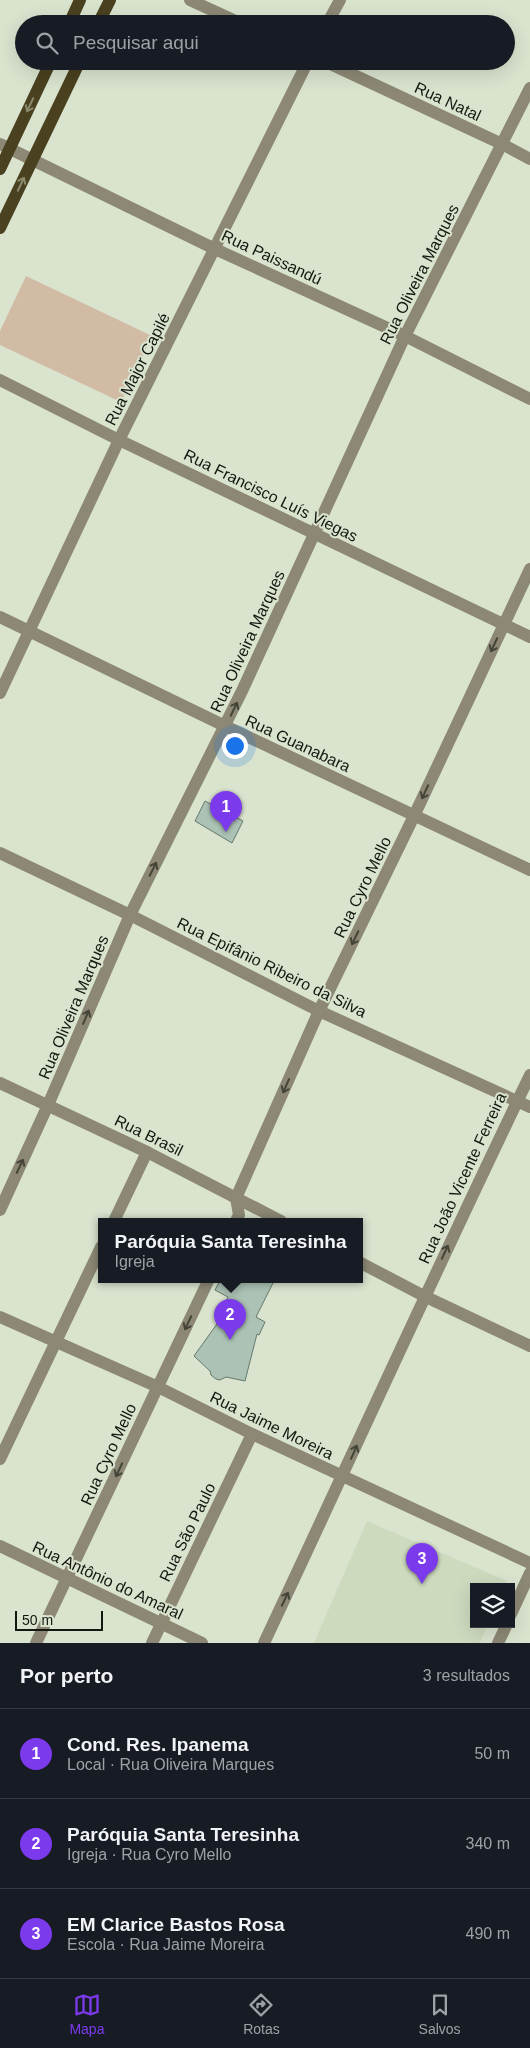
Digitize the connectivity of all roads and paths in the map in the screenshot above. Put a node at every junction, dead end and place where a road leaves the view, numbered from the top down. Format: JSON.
{"nodes":[{"id":1,"x":80,"y":0,"type":"edge"},
{"id":2,"x":110,"y":0,"type":"edge"},
{"id":3,"x":190,"y":0,"type":"edge"},
{"id":4,"x":340,"y":0,"type":"edge"},
{"id":5,"x":73,"y":15,"type":"edge"},
{"id":6,"x":102,"y":15,"type":"edge"},
{"id":7,"x":222,"y":15,"type":"edge"},
{"id":8,"x":332,"y":15,"type":"edge"},
{"id":9,"x":46,"y":70,"type":"edge"},
{"id":10,"x":76,"y":70,"type":"edge"},
{"id":11,"x":304,"y":70,"type":"edge"},
{"id":12,"x":343,"y":70,"type":"edge"},
{"id":13,"x":530,"y":88,"type":"edge"},
{"id":14,"x":502,"y":144,"type":"junction"},
{"id":15,"x":5,"y":146,"type":"edge"},
{"id":16,"x":33,"y":159,"type":"junction"},
{"id":17,"x":530,"y":159,"type":"edge"},
{"id":18,"x":0,"y":169,"type":"edge"},
{"id":19,"x":0,"y":228,"type":"edge"},
{"id":20,"x":215,"y":249,"type":"junction"},
{"id":21,"x":405,"y":336,"type":"junction"},
{"id":22,"x":0,"y":380,"type":"edge"},
{"id":23,"x":530,"y":399,"type":"edge"},
{"id":24,"x":119,"y":440,"type":"junction"},
{"id":25,"x":313,"y":534,"type":"junction"},
{"id":26,"x":530,"y":569,"type":"edge"},
{"id":27,"x":0,"y":617,"type":"edge"},
{"id":28,"x":503,"y":624,"type":"junction"},
{"id":29,"x":30,"y":631,"type":"junction"},
{"id":30,"x":530,"y":637,"type":"edge"},
{"id":31,"x":0,"y":694,"type":"edge"},
{"id":32,"x":225,"y":726,"type":"junction"},
{"id":33,"x":414,"y":816,"type":"junction"},
{"id":34,"x":0,"y":853,"type":"edge"},
{"id":35,"x":530,"y":870,"type":"edge"},
{"id":36,"x":130,"y":915,"type":"junction"},
{"id":37,"x":319,"y":1011,"type":"junction"},
{"id":38,"x":530,"y":1074,"type":"edge"},
{"id":39,"x":0,"y":1083,"type":"edge"},
{"id":40,"x":517,"y":1101,"type":"junction"},
{"id":41,"x":48,"y":1106,"type":"junction"},
{"id":42,"x":530,"y":1108,"type":"edge"},
{"id":43,"x":147,"y":1152,"type":"junction"},
{"id":44,"x":236,"y":1198,"type":"junction"},
{"id":45,"x":0,"y":1210,"type":"edge"},
{"id":46,"x":115,"y":1218,"type":"edge"},
{"id":47,"x":238,"y":1218,"type":"edge"},
{"id":48,"x":275,"y":1218,"type":"edge"},
{"id":49,"x":98,"y":1253,"type":"edge"},
{"id":50,"x":363,"y":1264,"type":"edge"},
{"id":51,"x":207,"y":1283,"type":"edge"},
{"id":52,"x":424,"y":1296,"type":"junction"},
{"id":53,"x":0,"y":1317,"type":"edge"},
{"id":54,"x":56,"y":1342,"type":"junction"},
{"id":55,"x":530,"y":1346,"type":"edge"},
{"id":56,"x":158,"y":1387,"type":"junction"},
{"id":57,"x":252,"y":1434,"type":"junction"},
{"id":58,"x":0,"y":1459,"type":"edge"},
{"id":59,"x":343,"y":1476,"type":"junction"},
{"id":60,"x":0,"y":1546,"type":"edge"},
{"id":61,"x":530,"y":1563,"type":"edge"},
{"id":62,"x":530,"y":1573,"type":"edge"},
{"id":63,"x":67,"y":1580,"type":"junction"},
{"id":64,"x":515,"y":1605,"type":"edge"},
{"id":65,"x":161,"y":1623,"type":"junction"},
{"id":66,"x":505,"y":1628,"type":"edge"},
{"id":67,"x":36,"y":1643,"type":"edge"},
{"id":68,"x":152,"y":1643,"type":"edge"},
{"id":69,"x":202,"y":1643,"type":"edge"},
{"id":70,"x":264,"y":1643,"type":"edge"},
{"id":71,"x":498,"y":1643,"type":"edge"}],
"edges":[{"from":1,"to":5,"type":"main road"},
{"from":2,"to":6,"type":"main road"},
{"from":3,"to":7,"type":"street"},
{"from":4,"to":8,"type":"street"},
{"from":9,"to":15,"type":"main road","one_way":true},
{"from":10,"to":16,"type":"main road"},
{"from":11,"to":20,"type":"street","name":"Rua Major Capilé"},
{"from":12,"to":14,"type":"street","name":"Rua Natal"},
{"from":13,"to":14,"type":"street","name":"Rua Oliveira Marques"},
{"from":14,"to":17,"type":"street","name":"Rua Natal"},
{"from":14,"to":21,"type":"street","name":"Rua Oliveira Marques"},
{"from":15,"to":16,"type":"street","name":"Rua Paissandú"},
{"from":15,"to":18,"type":"main road"},
{"from":19,"to":16,"type":"main road","one_way":true},
{"from":16,"to":20,"type":"street","name":"Rua Paissandú"},
{"from":20,"to":21,"type":"street","name":"Rua Paissandú"},
{"from":20,"to":24,"type":"street","name":"Rua Major Capilé"},
{"from":21,"to":23,"type":"street","name":"Rua Paissandú"},
{"from":21,"to":25,"type":"street","name":"Rua Oliveira Marques"},
{"from":22,"to":24,"type":"street","name":"Rua Francisco Luís Viegas"},
{"from":24,"to":25,"type":"street","name":"Rua Francisco Luís Viegas"},
{"from":24,"to":29,"type":"street","name":"Rua Major Capilé"},
{"from":25,"to":28,"type":"street","name":"Rua Francisco Luís Viegas"},
{"from":32,"to":25,"type":"street","name":"Rua Oliveira Marques","one_way":true},
{"from":26,"to":28,"type":"street","name":"Rua Cyro Mello"},
{"from":27,"to":29,"type":"street","name":"Rua Guanabara"},
{"from":28,"to":30,"type":"street","name":"Rua Francisco Luís Viegas"},
{"from":28,"to":33,"type":"street","name":"Rua Cyro Mello","one_way":true},
{"from":29,"to":31,"type":"street","name":"Rua Major Capilé"},
{"from":29,"to":32,"type":"street","name":"Rua Guanabara"},
{"from":32,"to":33,"type":"street","name":"Rua Guanabara"},
{"from":36,"to":32,"type":"street","name":"Rua Oliveira Marques","one_way":true},
{"from":33,"to":35,"type":"street","name":"Rua Guanabara"},
{"from":33,"to":37,"type":"street","name":"Rua Cyro Mello","one_way":true},
{"from":34,"to":36,"type":"street","name":"Rua Epifânio Ribeiro da Silva"},
{"from":36,"to":37,"type":"street","name":"Rua Epifânio Ribeiro da Silva"},
{"from":41,"to":36,"type":"street","name":"Rua Oliveira Marques","one_way":true},
{"from":37,"to":40,"type":"street","name":"Rua Epifânio Ribeiro da Silva"},
{"from":37,"to":44,"type":"street","name":"Rua Cyro Mello","one_way":true},
{"from":38,"to":40,"type":"street","name":"Rua João Vicente Ferreira"},
{"from":39,"to":41,"type":"street","name":"Rua Brasil"},
{"from":40,"to":42,"type":"street","name":"Rua Epifânio Ribeiro da Silva"},
{"from":52,"to":40,"type":"street","name":"Rua João Vicente Ferreira","one_way":true},
{"from":41,"to":43,"type":"street","name":"Rua Brasil"},
{"from":45,"to":41,"type":"street","name":"Rua Oliveira Marques","one_way":true},
{"from":43,"to":44,"type":"street","name":"Rua Brasil"},
{"from":43,"to":46,"type":"street"},
{"from":44,"to":47,"type":"street","name":"Rua Cyro Mello"},
{"from":44,"to":48,"type":"street","name":"Rua Brasil"},
{"from":49,"to":54,"type":"street"},
{"from":50,"to":52,"type":"street"},
{"from":51,"to":56,"type":"street","name":"Rua Cyro Mello","one_way":true},
{"from":52,"to":55,"type":"street"},
{"from":59,"to":52,"type":"street","name":"Rua João Vicente Ferreira","one_way":true},
{"from":53,"to":54,"type":"street","name":"Rua Jaime Moreira"},
{"from":54,"to":56,"type":"street","name":"Rua Jaime Moreira"},
{"from":54,"to":58,"type":"street"},
{"from":56,"to":57,"type":"street","name":"Rua Jaime Moreira"},
{"from":56,"to":63,"type":"street","name":"Rua Cyro Mello","one_way":true},
{"from":57,"to":59,"type":"street","name":"Rua Jaime Moreira"},
{"from":57,"to":65,"type":"street","name":"Rua São Paulo"},
{"from":59,"to":61,"type":"street","name":"Rua Jaime Moreira"},
{"from":70,"to":59,"type":"street","name":"Rua João Vicente Ferreira","one_way":true},
{"from":60,"to":63,"type":"street","name":"Rua Antônio do Amaral"},
{"from":62,"to":64,"type":"street"},
{"from":63,"to":65,"type":"street","name":"Rua Antônio do Amaral"},
{"from":63,"to":67,"type":"street","name":"Rua Cyro Mello"},
{"from":65,"to":68,"type":"street","name":"Rua São Paulo"},
{"from":65,"to":69,"type":"street","name":"Rua Antônio do Amaral"},
{"from":66,"to":71,"type":"street"}]}
